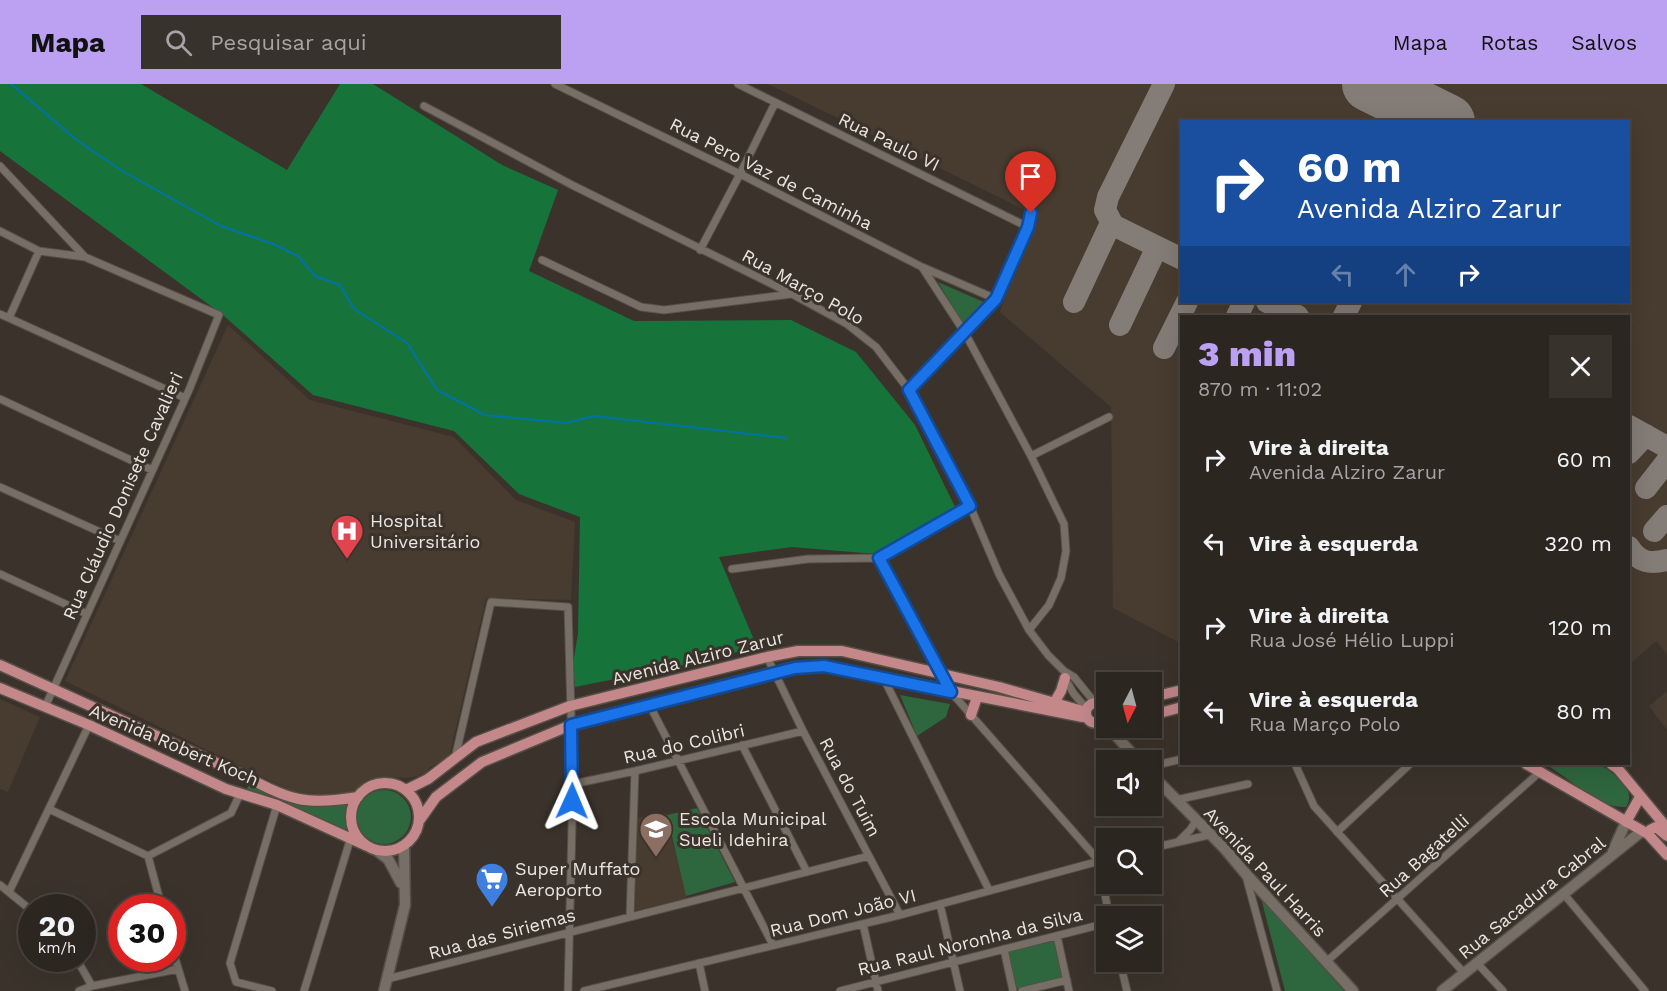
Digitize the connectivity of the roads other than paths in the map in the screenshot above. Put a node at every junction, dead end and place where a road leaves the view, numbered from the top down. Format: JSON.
{"nodes":[{"id":1,"x":555,"y":84,"type":"edge"},
{"id":2,"x":738,"y":84,"type":"edge"},
{"id":3,"x":775,"y":103,"type":"junction"},
{"id":4,"x":424,"y":105,"type":"dead end"},
{"id":5,"x":0,"y":166,"type":"edge"},
{"id":6,"x":740,"y":174,"type":"junction"},
{"id":7,"x":1031,"y":213,"type":"dead end"},
{"id":8,"x":1028,"y":227,"type":"junction"},
{"id":9,"x":0,"y":231,"type":"edge"},
{"id":10,"x":39,"y":250,"type":"junction"},
{"id":11,"x":700,"y":250,"type":"junction"},
{"id":12,"x":85,"y":257,"type":"junction"},
{"id":13,"x":542,"y":260,"type":"dead end"},
{"id":14,"x":922,"y":267,"type":"junction"},
{"id":15,"x":792,"y":294,"type":"junction"},
{"id":16,"x":996,"y":299,"type":"junction"},
{"id":17,"x":0,"y":314,"type":"edge"},
{"id":18,"x":9,"y":318,"type":"junction"},
{"id":19,"x":965,"y":333,"type":"junction"},
{"id":20,"x":909,"y":390,"type":"junction"},
{"id":21,"x":185,"y":398,"type":"junction"},
{"id":22,"x":0,"y":399,"type":"edge"},
{"id":23,"x":1108,"y":417,"type":"dead end"},
{"id":24,"x":1031,"y":456,"type":"junction"},
{"id":25,"x":153,"y":470,"type":"junction"},
{"id":26,"x":0,"y":487,"type":"edge"},
{"id":27,"x":970,"y":506,"type":"junction"},
{"id":28,"x":120,"y":541,"type":"junction"},
{"id":29,"x":879,"y":558,"type":"junction"},
{"id":30,"x":732,"y":569,"type":"dead end"},
{"id":31,"x":0,"y":574,"type":"edge"},
{"id":32,"x":87,"y":614,"type":"junction"},
{"id":33,"x":1029,"y":630,"type":"junction"},
{"id":34,"x":767,"y":657,"type":"junction"},
{"id":35,"x":0,"y":665,"type":"edge"},
{"id":36,"x":776,"y":672,"type":"junction"},
{"id":37,"x":1064,"y":674,"type":"junction"},
{"id":38,"x":942,"y":675,"type":"junction"},
{"id":39,"x":882,"y":677,"type":"junction"},
{"id":40,"x":0,"y":688,"type":"edge"},
{"id":41,"x":53,"y":689,"type":"junction"},
{"id":42,"x":1180,"y":690,"type":"edge"},
{"id":43,"x":951,"y":692,"type":"junction"},
{"id":44,"x":1162,"y":695,"type":"edge"},
{"id":45,"x":977,"y":697,"type":"junction"},
{"id":46,"x":1054,"y":703,"type":"junction"},
{"id":47,"x":649,"y":704,"type":"junction"},
{"id":48,"x":570,"y":706,"type":"junction"},
{"id":49,"x":45,"y":707,"type":"junction"},
{"id":50,"x":1180,"y":708,"type":"edge"},
{"id":51,"x":1094,"y":709,"type":"edge"},
{"id":52,"x":1162,"y":712,"type":"edge"},
{"id":53,"x":971,"y":715,"type":"junction"},
{"id":54,"x":88,"y":725,"type":"junction"},
{"id":55,"x":571,"y":725,"type":"junction"},
{"id":56,"x":803,"y":731,"type":"junction"},
{"id":57,"x":1119,"y":738,"type":"edge"},
{"id":58,"x":742,"y":745,"type":"junction"},
{"id":59,"x":1129,"y":750,"type":"edge"},
{"id":60,"x":455,"y":758,"type":"junction"},
{"id":61,"x":1180,"y":759,"type":"edge"},
{"id":62,"x":678,"y":760,"type":"junction"},
{"id":63,"x":1162,"y":764,"type":"edge"},
{"id":64,"x":1296,"y":765,"type":"edge"},
{"id":65,"x":1409,"y":765,"type":"edge"},
{"id":66,"x":1528,"y":765,"type":"edge"},
{"id":67,"x":1615,"y":765,"type":"edge"},
{"id":68,"x":635,"y":771,"type":"junction"},
{"id":69,"x":1541,"y":771,"type":"junction"},
{"id":70,"x":238,"y":773,"type":"junction"},
{"id":71,"x":573,"y":784,"type":"junction"},
{"id":72,"x":1248,"y":784,"type":"dead end"},
{"id":73,"x":1162,"y":785,"type":"edge"},
{"id":74,"x":226,"y":789,"type":"junction"},
{"id":75,"x":406,"y":790,"type":"junction"},
{"id":76,"x":240,"y":794,"type":"junction"},
{"id":77,"x":358,"y":797,"type":"junction"},
{"id":78,"x":1640,"y":797,"type":"junction"},
{"id":79,"x":1176,"y":800,"type":"junction"},
{"id":80,"x":276,"y":805,"type":"junction"},
{"id":81,"x":49,"y":809,"type":"junction"},
{"id":82,"x":419,"y":820,"type":"junction"},
{"id":83,"x":1196,"y":821,"type":"junction"},
{"id":84,"x":1626,"y":822,"type":"junction"},
{"id":85,"x":1667,"y":828,"type":"edge"},
{"id":86,"x":1337,"y":832,"type":"junction"},
{"id":87,"x":1645,"y":832,"type":"junction"},
{"id":88,"x":1209,"y":835,"type":"junction"},
{"id":89,"x":1667,"y":836,"type":"edge"},
{"id":90,"x":351,"y":837,"type":"junction"},
{"id":91,"x":1177,"y":843,"type":"junction"},
{"id":92,"x":404,"y":846,"type":"junction"},
{"id":93,"x":1162,"y":846,"type":"edge"},
{"id":94,"x":372,"y":848,"type":"junction"},
{"id":95,"x":1096,"y":852,"type":"edge"},
{"id":96,"x":1612,"y":855,"type":"junction"},
{"id":97,"x":1667,"y":855,"type":"edge"},
{"id":98,"x":148,"y":856,"type":"junction"},
{"id":99,"x":869,"y":856,"type":"junction"},
{"id":100,"x":1096,"y":862,"type":"edge"},
{"id":101,"x":807,"y":872,"type":"junction"},
{"id":102,"x":1245,"y":873,"type":"junction"},
{"id":103,"x":0,"y":885,"type":"edge"},
{"id":104,"x":743,"y":888,"type":"junction"},
{"id":105,"x":989,"y":890,"type":"junction"},
{"id":106,"x":9,"y":892,"type":"junction"},
{"id":107,"x":405,"y":892,"type":"junction"},
{"id":108,"x":1563,"y":893,"type":"junction"},
{"id":109,"x":158,"y":894,"type":"edge"},
{"id":110,"x":1399,"y":898,"type":"junction"},
{"id":111,"x":18,"y":899,"type":"edge"},
{"id":112,"x":940,"y":904,"type":"junction"},
{"id":113,"x":900,"y":915,"type":"junction"},
{"id":114,"x":630,"y":916,"type":"junction"},
{"id":115,"x":863,"y":924,"type":"junction"},
{"id":116,"x":1096,"y":926,"type":"edge"},
{"id":117,"x":569,"y":932,"type":"junction"},
{"id":118,"x":1057,"y":936,"type":"junction"},
{"id":119,"x":773,"y":945,"type":"junction"},
{"id":120,"x":1004,"y":949,"type":"junction"},
{"id":121,"x":954,"y":962,"type":"junction"},
{"id":122,"x":1326,"y":962,"type":"junction"},
{"id":123,"x":1476,"y":962,"type":"junction"},
{"id":124,"x":699,"y":963,"type":"junction"},
{"id":125,"x":84,"y":972,"type":"edge"},
{"id":126,"x":163,"y":972,"type":"edge"},
{"id":127,"x":179,"y":972,"type":"edge"},
{"id":128,"x":1122,"y":972,"type":"edge"},
{"id":129,"x":1464,"y":973,"type":"junction"},
{"id":130,"x":387,"y":979,"type":"junction"},
{"id":131,"x":1067,"y":980,"type":"junction"},
{"id":132,"x":876,"y":982,"type":"junction"},
{"id":133,"x":92,"y":986,"type":"junction"},
{"id":134,"x":79,"y":991,"type":"edge"},
{"id":135,"x":184,"y":991,"type":"edge"},
{"id":136,"x":272,"y":991,"type":"edge"},
{"id":137,"x":304,"y":991,"type":"edge"},
{"id":138,"x":384,"y":991,"type":"edge"},
{"id":139,"x":567,"y":991,"type":"edge"},
{"id":140,"x":584,"y":991,"type":"edge"},
{"id":141,"x":705,"y":991,"type":"edge"},
{"id":142,"x":840,"y":991,"type":"edge"},
{"id":143,"x":878,"y":991,"type":"edge"},
{"id":144,"x":960,"y":991,"type":"edge"},
{"id":145,"x":1013,"y":991,"type":"edge"},
{"id":146,"x":1022,"y":991,"type":"edge"},
{"id":147,"x":1069,"y":991,"type":"edge"},
{"id":148,"x":1127,"y":991,"type":"edge"},
{"id":149,"x":1277,"y":991,"type":"edge"},
{"id":150,"x":1353,"y":991,"type":"edge"},
{"id":151,"x":1442,"y":991,"type":"edge"},
{"id":152,"x":1503,"y":991,"type":"edge"},
{"id":153,"x":1645,"y":991,"type":"edge"}],
"edges":[{"from":1,"to":6,"type":"street","name":"Rua Pero Vaz de Caminha"},
{"from":2,"to":3,"type":"street","name":"Rua Paulo VI"},
{"from":3,"to":6,"type":"street"},
{"from":3,"to":8,"type":"street","name":"Rua Paulo VI"},
{"from":4,"to":11,"type":"street","name":"Rua Março Polo"},
{"from":5,"to":12,"type":"street"},
{"from":6,"to":11,"type":"street"},
{"from":6,"to":14,"type":"street","name":"Rua Pero Vaz de Caminha"},
{"from":7,"to":8,"type":"street"},
{"from":8,"to":16,"type":"street"},
{"from":9,"to":10,"type":"street"},
{"from":10,"to":12,"type":"street"},
{"from":10,"to":18,"type":"street"},
{"from":11,"to":15,"type":"street","name":"Rua Março Polo"},
{"from":12,"to":21,"type":"street","name":"Rua Cláudio Donisete Cavalieri"},
{"from":13,"to":15,"type":"street"},
{"from":14,"to":16,"type":"street","name":"Rua Pero Vaz de Caminha"},
{"from":14,"to":19,"type":"street","name":"Rua Pero Vaz de Caminha"},
{"from":15,"to":20,"type":"street","name":"Rua Março Polo"},
{"from":16,"to":19,"type":"street"},
{"from":17,"to":18,"type":"street"},
{"from":18,"to":21,"type":"street"},
{"from":19,"to":20,"type":"street"},
{"from":19,"to":24,"type":"street","name":"Rua Pero Vaz de Caminha"},
{"from":20,"to":27,"type":"street","name":"Rua Março Polo"},
{"from":21,"to":25,"type":"street","name":"Rua Cláudio Donisete Cavalieri"},
{"from":22,"to":25,"type":"street"},
{"from":23,"to":24,"type":"street"},
{"from":24,"to":33,"type":"street","name":"Rua Pero Vaz de Caminha"},
{"from":25,"to":28,"type":"street","name":"Rua Cláudio Donisete Cavalieri"},
{"from":26,"to":28,"type":"street"},
{"from":27,"to":29,"type":"street"},
{"from":27,"to":33,"type":"street","name":"Rua Março Polo"},
{"from":28,"to":32,"type":"street","name":"Rua Cláudio Donisete Cavalieri"},
{"from":29,"to":30,"type":"street"},
{"from":29,"to":38,"type":"street"},
{"from":31,"to":32,"type":"street"},
{"from":32,"to":41,"type":"street","name":"Rua Cláudio Donisete Cavalieri"},
{"from":33,"to":37,"type":"street","name":"Rua Março Polo"},
{"from":34,"to":36,"type":"street","name":"Rua do Tuim"},
{"from":34,"to":38,"type":"main road","name":"Avenida Alziro Zarur"},
{"from":34,"to":48,"type":"main road","name":"Avenida Alziro Zarur"},
{"from":35,"to":41,"type":"main road","name":"Avenida Robert Koch"},
{"from":36,"to":39,"type":"main road","name":"Avenida Alziro Zarur"},
{"from":36,"to":47,"type":"main road","name":"Avenida Alziro Zarur"},
{"from":36,"to":56,"type":"street","name":"Rua do Tuim"},
{"from":37,"to":46,"type":"main road"},
{"from":37,"to":51,"type":"street","name":"Rua Março Polo"},
{"from":38,"to":43,"type":"street"},
{"from":38,"to":46,"type":"main road","name":"Avenida Alziro Zarur"},
{"from":39,"to":43,"type":"main road","name":"Avenida Alziro Zarur"},
{"from":39,"to":105,"type":"street"},
{"from":40,"to":49,"type":"main road","name":"Avenida Robert Koch"},
{"from":41,"to":49,"type":"street","name":"Rua Cláudio Donisete Cavalieri"},
{"from":41,"to":70,"type":"main road","name":"Avenida Robert Koch"},
{"from":42,"to":44,"type":"main road"},
{"from":43,"to":45,"type":"main road","name":"Avenida Alziro Zarur"},
{"from":43,"to":53,"type":"street"},
{"from":45,"to":51,"type":"main road","name":"Avenida Alziro Zarur"},
{"from":45,"to":53,"type":"main road"},
{"from":46,"to":51,"type":"main road","name":"Avenida Alziro Zarur"},
{"from":47,"to":55,"type":"main road","name":"Avenida Alziro Zarur"},
{"from":47,"to":62,"type":"street"},
{"from":48,"to":55,"type":"street"},
{"from":48,"to":60,"type":"main road","name":"Avenida Alziro Zarur"},
{"from":48,"to":60,"type":"street"},
{"from":49,"to":54,"type":"main road","name":"Avenida Robert Koch"},
{"from":50,"to":52,"type":"main road"},
{"from":53,"to":95,"type":"street"},
{"from":54,"to":74,"type":"main road","name":"Avenida Robert Koch"},
{"from":54,"to":81,"type":"street"},
{"from":55,"to":71,"type":"street"},
{"from":55,"to":82,"type":"main road","name":"Avenida Alziro Zarur"},
{"from":56,"to":58,"type":"street","name":"Rua do Colibri"},
{"from":56,"to":99,"type":"street","name":"Rua do Tuim"},
{"from":57,"to":59,"type":"street"},
{"from":58,"to":62,"type":"street","name":"Rua do Colibri"},
{"from":58,"to":101,"type":"street"},
{"from":60,"to":75,"type":"main road","name":"Avenida Alziro Zarur"},
{"from":61,"to":63,"type":"street"},
{"from":62,"to":68,"type":"street","name":"Rua do Colibri"},
{"from":62,"to":104,"type":"street"},
{"from":64,"to":86,"type":"street"},
{"from":65,"to":86,"type":"street"},
{"from":66,"to":69,"type":"main road"},
{"from":67,"to":78,"type":"main road"},
{"from":68,"to":71,"type":"street","name":"Rua do Colibri"},
{"from":68,"to":114,"type":"street"},
{"from":69,"to":84,"type":"main road"},
{"from":69,"to":110,"type":"street","name":"Rua Bagatelli"},
{"from":70,"to":74,"type":"main road"},
{"from":70,"to":76,"type":"main road"},
{"from":70,"to":77,"type":"main road","name":"Avenida Robert Koch"},
{"from":71,"to":117,"type":"street"},
{"from":72,"to":79,"type":"street"},
{"from":73,"to":79,"type":"street","name":"Avenida Paul Harris"},
{"from":74,"to":76,"type":"main road","name":"Avenida Robert Koch"},
{"from":75,"to":77,"type":"main road"},
{"from":75,"to":82,"type":"main road"},
{"from":76,"to":80,"type":"main road","name":"Avenida Robert Koch"},
{"from":76,"to":98,"type":"street"},
{"from":77,"to":94,"type":"main road"},
{"from":78,"to":84,"type":"main road"},
{"from":78,"to":85,"type":"main road"},
{"from":79,"to":83,"type":"street","name":"Avenida Paul Harris"},
{"from":80,"to":90,"type":"main road","name":"Avenida Robert Koch"},
{"from":80,"to":136,"type":"street"},
{"from":81,"to":98,"type":"street"},
{"from":81,"to":106,"type":"street"},
{"from":82,"to":92,"type":"main road"},
{"from":83,"to":88,"type":"street","name":"Avenida Paul Harris"},
{"from":83,"to":91,"type":"street"},
{"from":84,"to":87,"type":"main road"},
{"from":84,"to":96,"type":"street"},
{"from":86,"to":110,"type":"street"},
{"from":87,"to":89,"type":"main road"},
{"from":87,"to":96,"type":"street","name":"Rua Sacadura Cabral"},
{"from":87,"to":97,"type":"main road"},
{"from":88,"to":91,"type":"street"},
{"from":88,"to":102,"type":"street","name":"Avenida Paul Harris"},
{"from":90,"to":94,"type":"main road","name":"Avenida Robert Koch"},
{"from":90,"to":137,"type":"street"},
{"from":91,"to":93,"type":"street"},
{"from":92,"to":94,"type":"main road"},
{"from":92,"to":107,"type":"street"},
{"from":94,"to":107,"type":"street","name":"Avenida Robert Koch"},
{"from":96,"to":108,"type":"street","name":"Rua Sacadura Cabral"},
{"from":98,"to":109,"type":"street"},
{"from":99,"to":101,"type":"street","name":"Rua das Siriemas"},
{"from":99,"to":113,"type":"street","name":"Rua do Tuim"},
{"from":100,"to":105,"type":"street","name":"Rua Dom João VI"},
{"from":101,"to":104,"type":"street","name":"Rua das Siriemas"},
{"from":102,"to":122,"type":"street","name":"Avenida Paul Harris"},
{"from":102,"to":149,"type":"street"},
{"from":103,"to":106,"type":"street"},
{"from":104,"to":114,"type":"street","name":"Rua das Siriemas"},
{"from":104,"to":119,"type":"street"},
{"from":105,"to":112,"type":"street","name":"Rua Dom João VI"},
{"from":106,"to":111,"type":"street"},
{"from":107,"to":130,"type":"street"},
{"from":108,"to":123,"type":"street","name":"Rua Sacadura Cabral"},
{"from":108,"to":153,"type":"street"},
{"from":110,"to":122,"type":"street","name":"Rua Bagatelli"},
{"from":110,"to":129,"type":"street"},
{"from":112,"to":113,"type":"street","name":"Rua Dom João VI"},
{"from":112,"to":121,"type":"street"},
{"from":113,"to":115,"type":"street","name":"Rua Dom João VI"},
{"from":114,"to":117,"type":"street","name":"Rua das Siriemas"},
{"from":115,"to":119,"type":"street","name":"Rua Dom João VI"},
{"from":115,"to":132,"type":"street"},
{"from":116,"to":118,"type":"street","name":"Rua Raul Noronha da Silva"},
{"from":117,"to":130,"type":"street","name":"Rua das Siriemas"},
{"from":117,"to":139,"type":"street"},
{"from":118,"to":120,"type":"street","name":"Rua Raul Noronha da Silva"},
{"from":118,"to":131,"type":"street"},
{"from":119,"to":124,"type":"street","name":"Rua Dom João VI"},
{"from":120,"to":121,"type":"street","name":"Rua Raul Noronha da Silva"},
{"from":120,"to":145,"type":"street"},
{"from":121,"to":132,"type":"street","name":"Rua Raul Noronha da Silva"},
{"from":121,"to":144,"type":"street"},
{"from":122,"to":150,"type":"street","name":"Avenida Paul Harris"},
{"from":123,"to":129,"type":"street","name":"Rua Sacadura Cabral"},
{"from":123,"to":152,"type":"street"},
{"from":124,"to":140,"type":"street","name":"Rua Dom João VI"},
{"from":124,"to":141,"type":"street"},
{"from":125,"to":133,"type":"street"},
{"from":126,"to":133,"type":"street"},
{"from":127,"to":135,"type":"street"},
{"from":128,"to":148,"type":"street"},
{"from":129,"to":151,"type":"street","name":"Rua Sacadura Cabral"},
{"from":130,"to":138,"type":"street"},
{"from":131,"to":146,"type":"street"},
{"from":131,"to":147,"type":"street"},
{"from":132,"to":142,"type":"street","name":"Rua Raul Noronha da Silva"},
{"from":132,"to":143,"type":"street"},
{"from":133,"to":134,"type":"street"}]}
